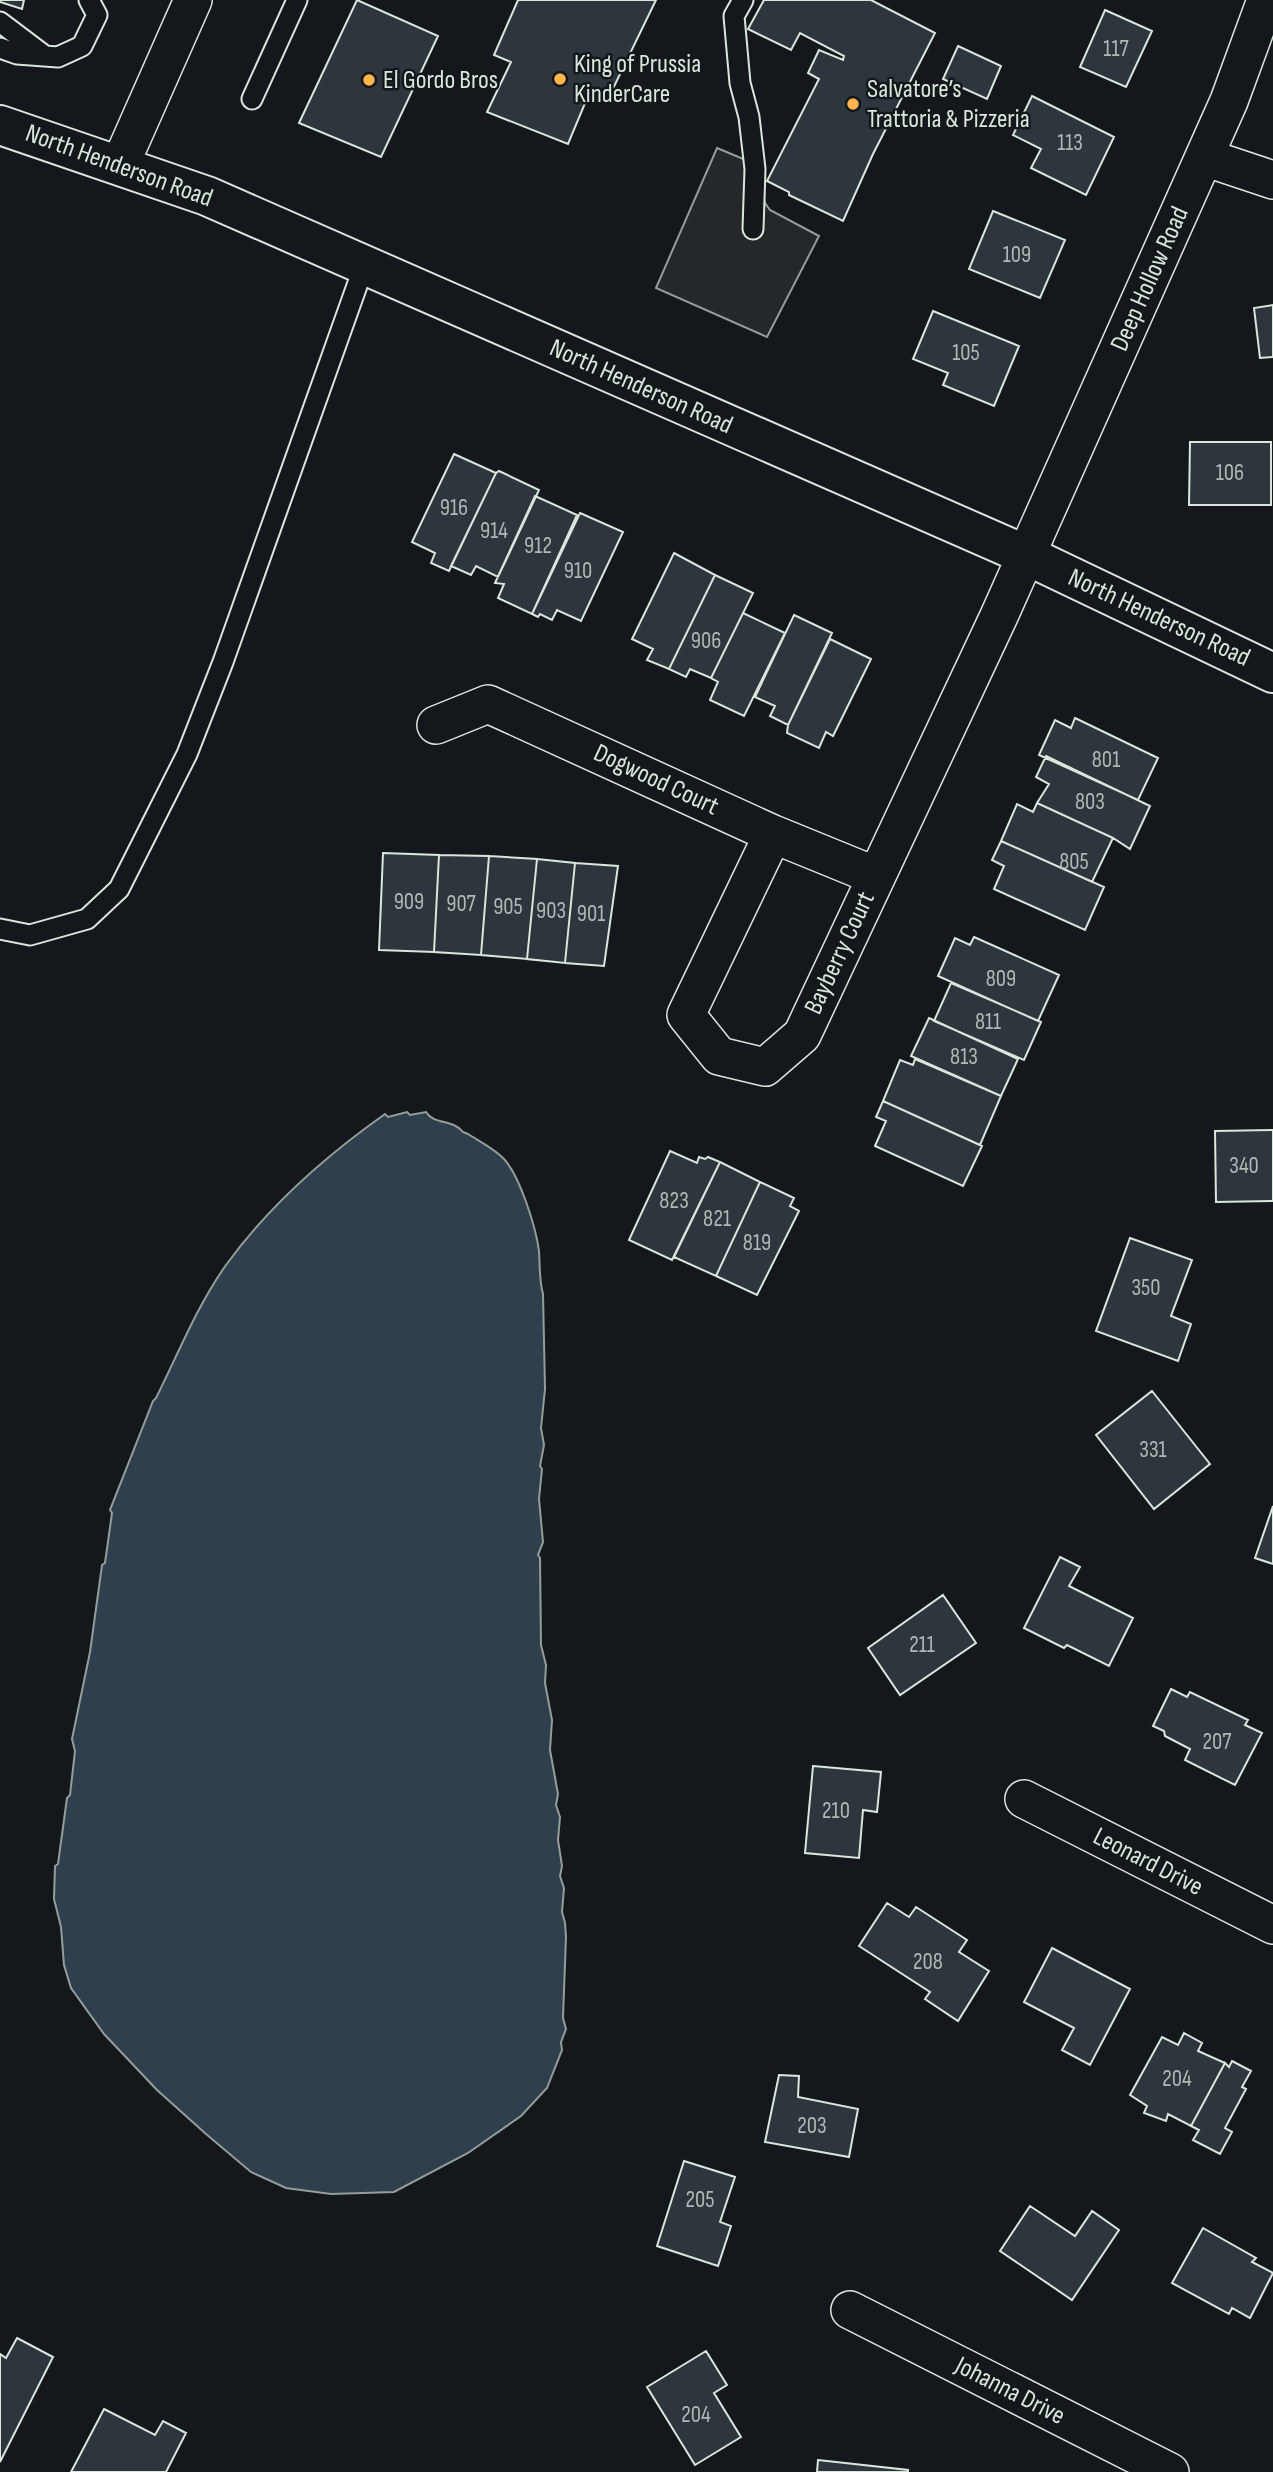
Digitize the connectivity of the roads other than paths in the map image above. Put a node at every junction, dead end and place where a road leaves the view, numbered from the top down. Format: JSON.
{"nodes":[{"id":1,"x":193,"y":0,"type":"edge"},
{"id":2,"x":297,"y":0,"type":"edge"},
{"id":3,"x":743,"y":0,"type":"edge"},
{"id":4,"x":1266,"y":0,"type":"edge"},
{"id":5,"x":94,"y":5,"type":"edge"},
{"id":6,"x":0,"y":22,"type":"edge"},
{"id":7,"x":0,"y":48,"type":"edge"},
{"id":8,"x":46,"y":56,"type":"junction"},
{"id":9,"x":252,"y":99,"type":"dead end"},
{"id":10,"x":0,"y":125,"type":"edge"},
{"id":11,"x":1204,"y":157,"type":"junction"},
{"id":12,"x":120,"y":165,"type":"junction"},
{"id":13,"x":1273,"y":180,"type":"edge"},
{"id":14,"x":753,"y":229,"type":"dead end"},
{"id":15,"x":364,"y":266,"type":"junction"},
{"id":16,"x":1026,"y":555,"type":"junction"},
{"id":17,"x":1273,"y":673,"type":"edge"},
{"id":18,"x":436,"y":725,"type":"dead end"},
{"id":19,"x":773,"y":834,"type":"junction"},
{"id":20,"x":876,"y":876,"type":"junction"},
{"id":21,"x":0,"y":929,"type":"edge"},
{"id":22,"x":1024,"y":1799,"type":"dead end"},
{"id":23,"x":1273,"y":1924,"type":"edge"},
{"id":24,"x":850,"y":2310,"type":"dead end"},
{"id":25,"x":1170,"y":2472,"type":"edge"}],
"edges":[{"from":1,"to":12,"type":"street"},
{"from":2,"to":9,"type":"lane"},
{"from":3,"to":14,"type":"lane"},
{"from":4,"to":11,"type":"street","name":"Deep Hollow Road"},
{"from":5,"to":8,"type":"lane"},
{"from":6,"to":8,"type":"lane"},
{"from":7,"to":8,"type":"lane"},
{"from":10,"to":12,"type":"main road","name":"North Henderson Road"},
{"from":11,"to":13,"type":"street"},
{"from":11,"to":16,"type":"street","name":"Deep Hollow Road"},
{"from":12,"to":15,"type":"main road","name":"North Henderson Road"},
{"from":15,"to":16,"type":"main road","name":"North Henderson Road"},
{"from":15,"to":21,"type":"lane"},
{"from":16,"to":17,"type":"main road","name":"North Henderson Road"},
{"from":16,"to":20,"type":"street","name":"Bayberry Court"},
{"from":18,"to":19,"type":"street","name":"Dogwood Court"},
{"from":19,"to":20,"type":"street","name":"Dogwood Court"},
{"from":19,"to":20,"type":"street","name":"Bayberry Court"},
{"from":22,"to":23,"type":"street","name":"Leonard Drive"},
{"from":24,"to":25,"type":"street","name":"Johanna Drive"}]}
